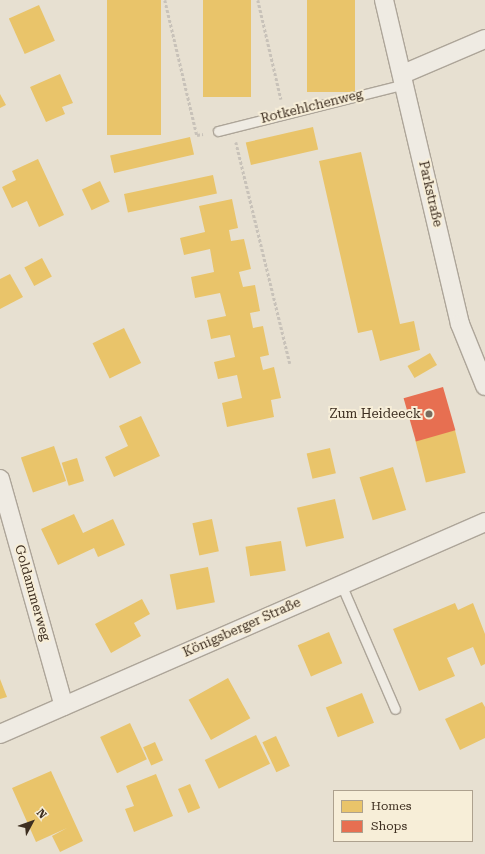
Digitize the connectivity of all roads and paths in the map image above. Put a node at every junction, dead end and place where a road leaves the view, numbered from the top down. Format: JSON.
{"nodes":[{"id":1,"x":165,"y":0,"type":"edge"},
{"id":2,"x":258,"y":0,"type":"edge"},
{"id":3,"x":384,"y":0,"type":"edge"},
{"id":4,"x":485,"y":39,"type":"edge"},
{"id":5,"x":404,"y":79,"type":"junction"},
{"id":6,"x":284,"y":114,"type":"junction"},
{"id":7,"x":232,"y":127,"type":"junction"},
{"id":8,"x":218,"y":131,"type":"joint"},
{"id":9,"x":290,"y":363,"type":"dead end"},
{"id":10,"x":485,"y":386,"type":"edge"},
{"id":11,"x":0,"y":479,"type":"edge"},
{"id":12,"x":485,"y":522,"type":"edge"},
{"id":13,"x":341,"y":584,"type":"junction"},
{"id":14,"x":64,"y":706,"type":"junction"},
{"id":15,"x":395,"y":709,"type":"dead end"},
{"id":16,"x":0,"y":734,"type":"edge"}],
"edges":[{"from":1,"to":8,"type":"path"},
{"from":2,"to":6,"type":"path"},
{"from":3,"to":5,"type":"street","name":"Parkstraße"},
{"from":4,"to":5,"type":"street"},
{"from":5,"to":6,"type":"lane","name":"Rotkehlchenweg"},
{"from":5,"to":10,"type":"street","name":"Parkstraße"},
{"from":6,"to":7,"type":"lane","name":"Rotkehlchenweg"},
{"from":7,"to":8,"type":"lane","name":"Rotkehlchenweg"},
{"from":7,"to":9,"type":"path"},
{"from":11,"to":14,"type":"street","name":"Goldammerweg"},
{"from":12,"to":13,"type":"street","name":"Königsberger Straße"},
{"from":13,"to":14,"type":"street","name":"Königsberger Straße"},
{"from":13,"to":15,"type":"lane"},
{"from":14,"to":16,"type":"street","name":"Königsberger Straße"}]}
